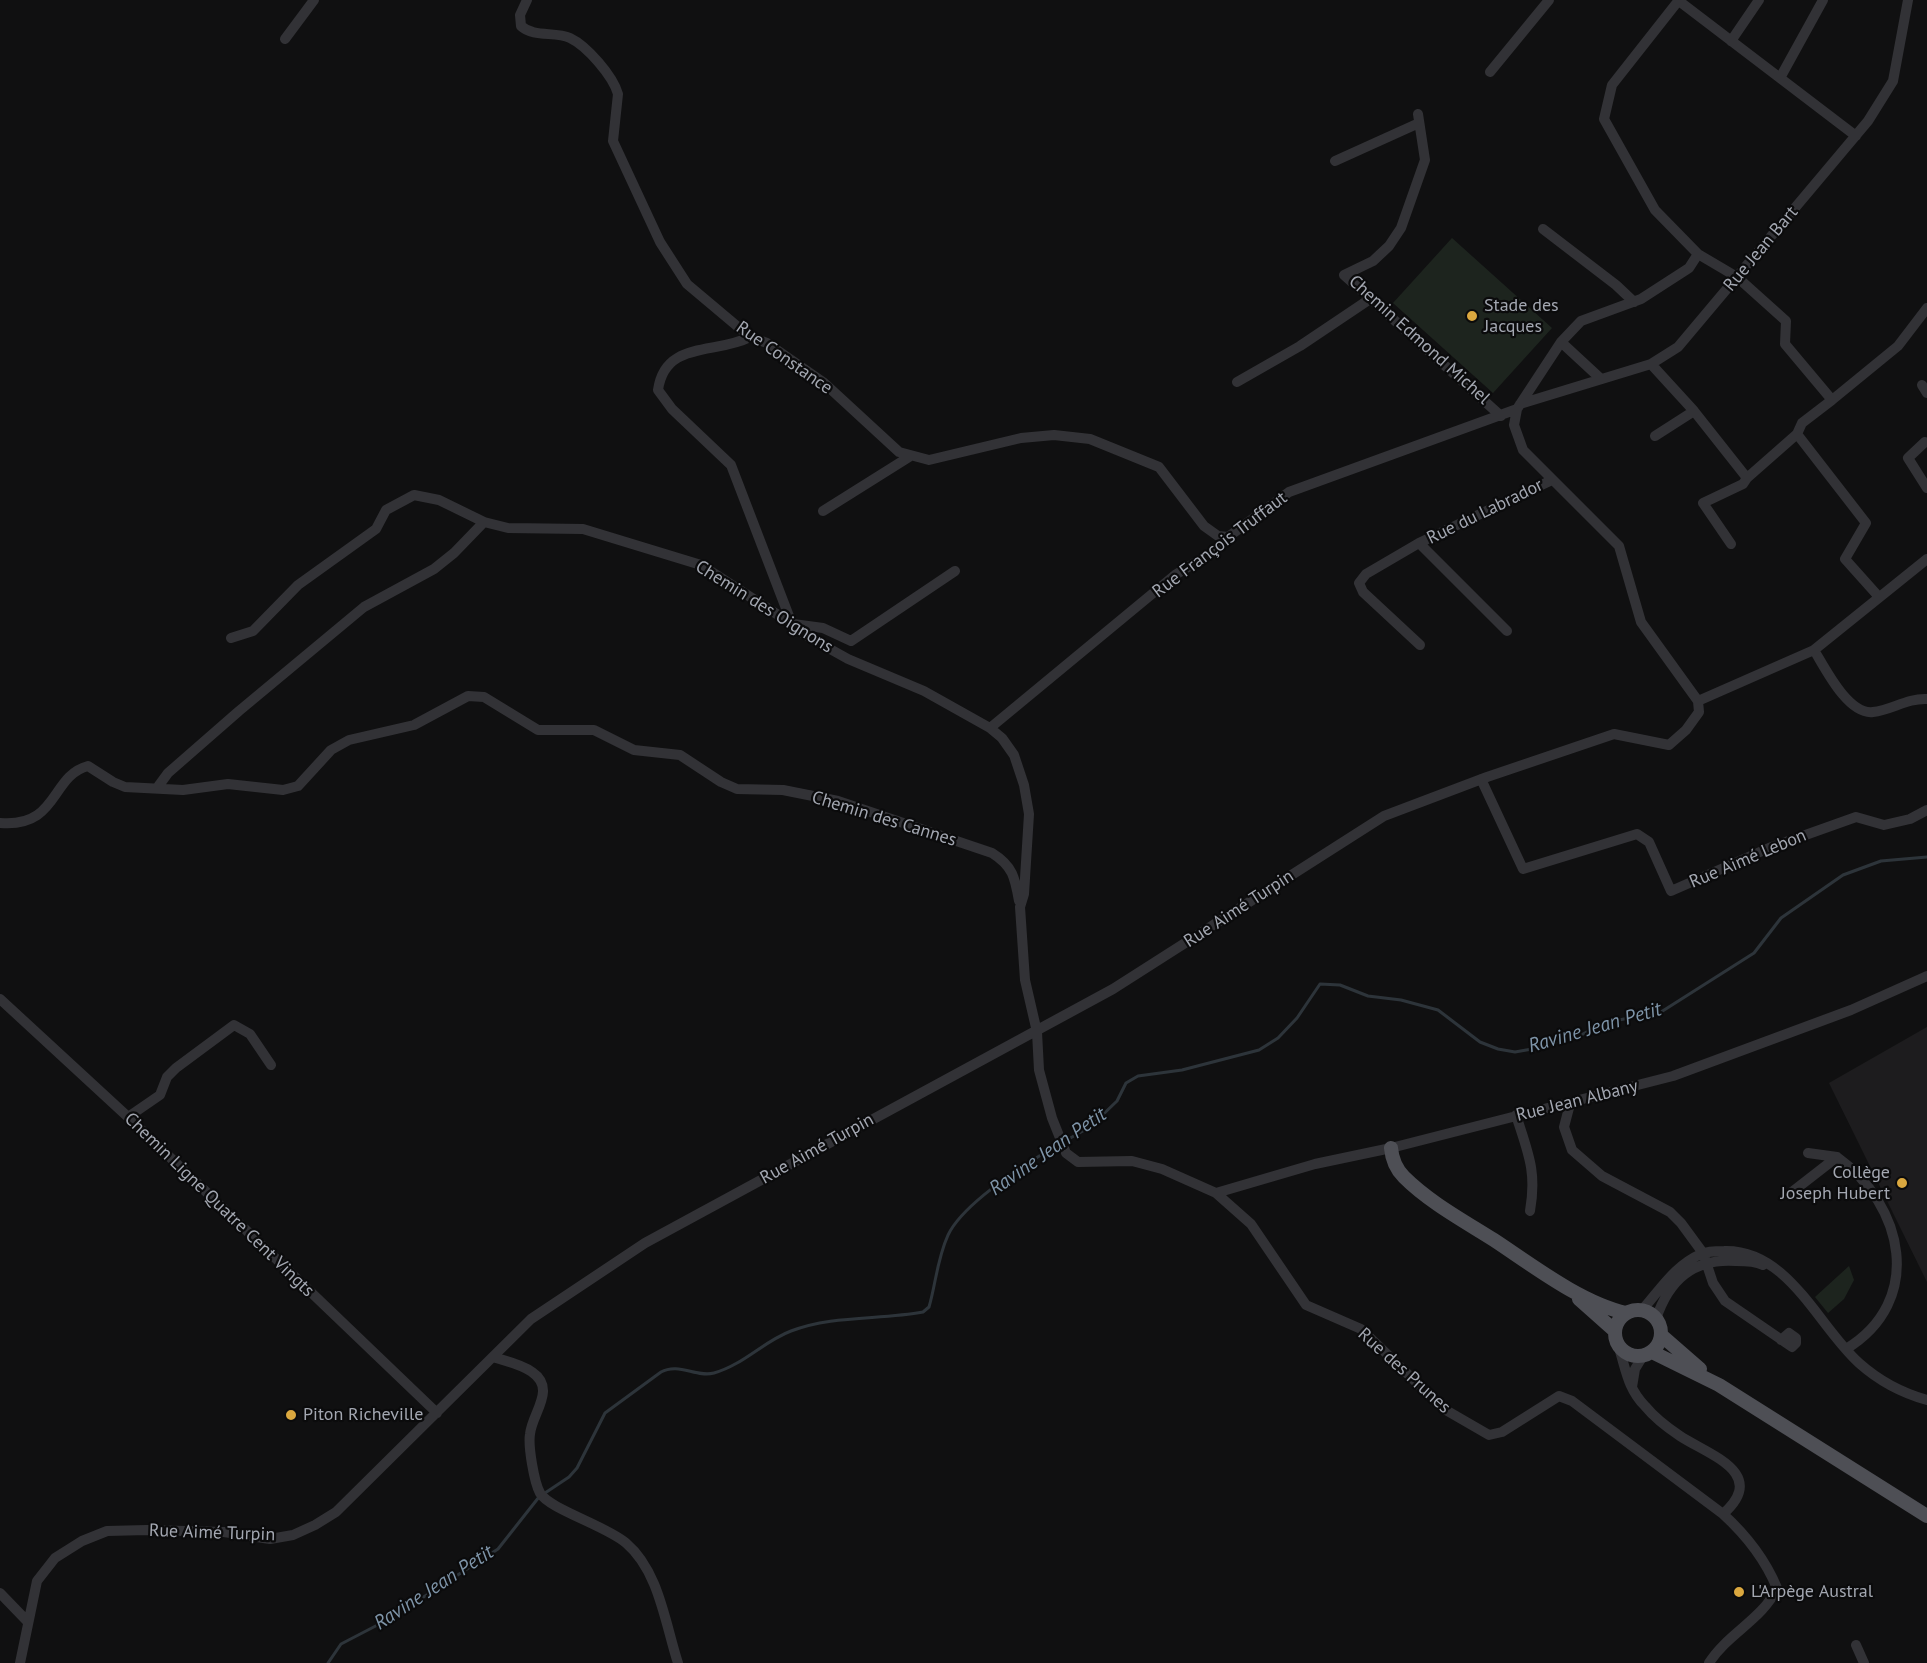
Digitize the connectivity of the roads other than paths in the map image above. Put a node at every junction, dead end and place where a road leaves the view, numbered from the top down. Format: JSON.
{"nodes":[{"id":1,"x":314,"y":0,"type":"edge"},
{"id":2,"x":527,"y":0,"type":"edge"},
{"id":3,"x":1549,"y":0,"type":"edge"},
{"id":4,"x":1759,"y":0,"type":"edge"},
{"id":5,"x":1823,"y":0,"type":"edge"},
{"id":6,"x":1908,"y":0,"type":"edge"},
{"id":7,"x":1679,"y":1,"type":"edge"},
{"id":8,"x":285,"y":39,"type":"dead end"},
{"id":9,"x":1731,"y":41,"type":"junction"},
{"id":10,"x":1490,"y":72,"type":"dead end"},
{"id":11,"x":1780,"y":78,"type":"junction"},
{"id":12,"x":1856,"y":136,"type":"junction"},
{"id":13,"x":1335,"y":161,"type":"dead end"},
{"id":14,"x":1543,"y":229,"type":"dead end"},
{"id":15,"x":1698,"y":254,"type":"junction"},
{"id":16,"x":1737,"y":277,"type":"junction"},
{"id":17,"x":1370,"y":299,"type":"junction"},
{"id":18,"x":1634,"y":302,"type":"junction"},
{"id":19,"x":1927,"y":308,"type":"edge"},
{"id":20,"x":750,"y":337,"type":"junction"},
{"id":21,"x":1561,"y":342,"type":"junction"},
{"id":22,"x":1652,"y":364,"type":"junction"},
{"id":23,"x":1601,"y":380,"type":"junction"},
{"id":24,"x":1237,"y":382,"type":"dead end"},
{"id":25,"x":1832,"y":400,"type":"junction"},
{"id":26,"x":1518,"y":406,"type":"junction"},
{"id":27,"x":1694,"y":411,"type":"junction"},
{"id":28,"x":1501,"y":416,"type":"junction"},
{"id":29,"x":1797,"y":434,"type":"junction"},
{"id":30,"x":1655,"y":436,"type":"dead end"},
{"id":31,"x":1925,"y":442,"type":"dead end"},
{"id":32,"x":909,"y":457,"type":"junction"},
{"id":33,"x":1747,"y":478,"type":"junction"},
{"id":34,"x":1552,"y":480,"type":"junction"},
{"id":35,"x":1927,"y":488,"type":"edge"},
{"id":36,"x":823,"y":511,"type":"dead end"},
{"id":37,"x":484,"y":522,"type":"junction"},
{"id":38,"x":1228,"y":537,"type":"junction"},
{"id":39,"x":1419,"y":543,"type":"junction"},
{"id":40,"x":1731,"y":544,"type":"dead end"},
{"id":41,"x":1927,"y":559,"type":"edge"},
{"id":42,"x":955,"y":571,"type":"dead end"},
{"id":43,"x":1879,"y":597,"type":"junction"},
{"id":44,"x":792,"y":624,"type":"junction"},
{"id":45,"x":1507,"y":631,"type":"dead end"},
{"id":46,"x":231,"y":638,"type":"dead end"},
{"id":47,"x":1420,"y":645,"type":"dead end"},
{"id":48,"x":1814,"y":650,"type":"junction"},
{"id":49,"x":1927,"y":699,"type":"edge"},
{"id":50,"x":1698,"y":701,"type":"junction"},
{"id":51,"x":990,"y":728,"type":"junction"},
{"id":52,"x":1481,"y":779,"type":"junction"},
{"id":53,"x":157,"y":788,"type":"junction"},
{"id":54,"x":1927,"y":810,"type":"edge"},
{"id":55,"x":0,"y":823,"type":"edge"},
{"id":56,"x":1020,"y":908,"type":"junction"},
{"id":57,"x":1927,"y":976,"type":"edge"},
{"id":58,"x":0,"y":999,"type":"edge"},
{"id":59,"x":1037,"y":1032,"type":"junction"},
{"id":60,"x":272,"y":1065,"type":"dead end"},
{"id":61,"x":1570,"y":1104,"type":"junction"},
{"id":62,"x":1516,"y":1116,"type":"junction"},
{"id":63,"x":128,"y":1117,"type":"junction"},
{"id":64,"x":1391,"y":1148,"type":"junction"},
{"id":65,"x":1808,"y":1153,"type":"dead end"},
{"id":66,"x":1838,"y":1157,"type":"junction"},
{"id":67,"x":1791,"y":1192,"type":"dead end"},
{"id":68,"x":1216,"y":1193,"type":"junction"},
{"id":69,"x":1530,"y":1211,"type":"dead end"},
{"id":70,"x":1705,"y":1257,"type":"junction"},
{"id":71,"x":1562,"y":1283,"type":"junction"},
{"id":72,"x":1642,"y":1310,"type":"junction"},
{"id":73,"x":1626,"y":1313,"type":"junction"},
{"id":74,"x":1656,"y":1319,"type":"junction"},
{"id":75,"x":1614,"y":1331,"type":"junction"},
{"id":76,"x":1661,"y":1335,"type":"junction"},
{"id":77,"x":1781,"y":1340,"type":"dead end"},
{"id":78,"x":1619,"y":1348,"type":"junction"},
{"id":79,"x":1846,"y":1349,"type":"junction"},
{"id":80,"x":1648,"y":1354,"type":"junction"},
{"id":81,"x":493,"y":1357,"type":"junction"},
{"id":82,"x":1719,"y":1385,"type":"junction"},
{"id":83,"x":1632,"y":1390,"type":"junction"},
{"id":84,"x":1927,"y":1400,"type":"edge"},
{"id":85,"x":436,"y":1413,"type":"junction"},
{"id":86,"x":1723,"y":1514,"type":"junction"},
{"id":87,"x":1927,"y":1516,"type":"edge"},
{"id":88,"x":0,"y":1593,"type":"edge"},
{"id":89,"x":27,"y":1621,"type":"junction"},
{"id":90,"x":1857,"y":1645,"type":"dead end"},
{"id":91,"x":20,"y":1663,"type":"edge"},
{"id":92,"x":678,"y":1663,"type":"edge"},
{"id":93,"x":1709,"y":1663,"type":"edge"},
{"id":94,"x":1864,"y":1663,"type":"edge"}],
"edges":[{"from":1,"to":8,"type":"street"},
{"from":2,"to":20,"type":"street","name":"Rue Constance"},
{"from":3,"to":10,"type":"street"},
{"from":4,"to":9,"type":"street"},
{"from":5,"to":11,"type":"street"},
{"from":6,"to":12,"type":"street","name":"Rue Jean Bart"},
{"from":7,"to":9,"type":"street"},
{"from":7,"to":15,"type":"street"},
{"from":9,"to":11,"type":"street"},
{"from":11,"to":12,"type":"street"},
{"from":12,"to":16,"type":"street","name":"Rue Jean Bart"},
{"from":13,"to":17,"type":"street","name":"Chemin Edmond Michel"},
{"from":14,"to":18,"type":"street"},
{"from":15,"to":16,"type":"street"},
{"from":15,"to":18,"type":"street"},
{"from":16,"to":22,"type":"street","name":"Rue Jean Bart"},
{"from":16,"to":25,"type":"street"},
{"from":17,"to":24,"type":"street"},
{"from":17,"to":28,"type":"street","name":"Chemin Edmond Michel"},
{"from":18,"to":21,"type":"street"},
{"from":19,"to":25,"type":"street"},
{"from":20,"to":32,"type":"street","name":"Rue Constance"},
{"from":20,"to":44,"type":"street"},
{"from":21,"to":23,"type":"street"},
{"from":21,"to":26,"type":"street"},
{"from":22,"to":23,"type":"street","name":"Rue Jean Bart"},
{"from":22,"to":27,"type":"street"},
{"from":23,"to":26,"type":"street","name":"Rue Jean Bart"},
{"from":25,"to":29,"type":"street"},
{"from":26,"to":28,"type":"street","name":"Rue François Truffaut"},
{"from":26,"to":34,"type":"street"},
{"from":27,"to":30,"type":"street"},
{"from":27,"to":33,"type":"street"},
{"from":28,"to":38,"type":"street","name":"Rue François Truffaut"},
{"from":29,"to":33,"type":"street"},
{"from":29,"to":43,"type":"street"},
{"from":31,"to":35,"type":"street"},
{"from":32,"to":36,"type":"street"},
{"from":32,"to":38,"type":"street"},
{"from":33,"to":40,"type":"street"},
{"from":34,"to":39,"type":"street","name":"Rue du Labrador"},
{"from":34,"to":50,"type":"street"},
{"from":37,"to":44,"type":"street","name":"Chemin des Oignons"},
{"from":37,"to":46,"type":"street","name":"Chemin des Oignons"},
{"from":37,"to":53,"type":"street"},
{"from":38,"to":51,"type":"street","name":"Rue François Truffaut"},
{"from":39,"to":45,"type":"street","name":"Rue du Labrador"},
{"from":39,"to":47,"type":"street","name":"Rue du Labrador"},
{"from":41,"to":43,"type":"street"},
{"from":42,"to":44,"type":"street"},
{"from":43,"to":48,"type":"street"},
{"from":44,"to":51,"type":"street","name":"Chemin des Oignons"},
{"from":48,"to":49,"type":"street"},
{"from":48,"to":50,"type":"street"},
{"from":50,"to":52,"type":"street","name":"Rue Aimé Turpin"},
{"from":51,"to":56,"type":"street","name":"Chemin des Oignons"},
{"from":52,"to":54,"type":"street","name":"Rue Aimé Lebon"},
{"from":52,"to":59,"type":"street","name":"Rue Aimé Turpin"},
{"from":53,"to":55,"type":"street","name":"Chemin des Cannes"},
{"from":53,"to":56,"type":"street","name":"Chemin des Cannes"},
{"from":56,"to":59,"type":"street","name":"Chemin des Oignons"},
{"from":57,"to":61,"type":"street","name":"Rue Jean Albany"},
{"from":58,"to":63,"type":"street","name":"Chemin Ligne Quatre Cent Vingts"},
{"from":59,"to":68,"type":"street","name":"Rue des Prunes"},
{"from":59,"to":81,"type":"street","name":"Rue Aimé Turpin"},
{"from":60,"to":63,"type":"street"},
{"from":61,"to":62,"type":"street","name":"Rue Jean Albany"},
{"from":61,"to":70,"type":"street"},
{"from":62,"to":64,"type":"street","name":"Rue Jean Albany"},
{"from":62,"to":69,"type":"street"},
{"from":63,"to":85,"type":"street","name":"Chemin Ligne Quatre Cent Vingts"},
{"from":64,"to":68,"type":"street","name":"Rue Jean Albany"},
{"from":64,"to":71,"type":"main road"},
{"from":65,"to":66,"type":"street"},
{"from":66,"to":67,"type":"street"},
{"from":66,"to":79,"type":"street"},
{"from":68,"to":86,"type":"street","name":"Rue des Prunes"},
{"from":70,"to":72,"type":"street"},
{"from":70,"to":74,"type":"street"},
{"from":70,"to":77,"type":"street"},
{"from":70,"to":79,"type":"street"},
{"from":71,"to":73,"type":"main road"},
{"from":71,"to":75,"type":"main road"},
{"from":72,"to":73,"type":"main road"},
{"from":72,"to":74,"type":"main road"},
{"from":73,"to":75,"type":"main road"},
{"from":74,"to":76,"type":"main road"},
{"from":75,"to":78,"type":"main road"},
{"from":76,"to":80,"type":"main road"},
{"from":76,"to":82,"type":"main road"},
{"from":78,"to":80,"type":"main road"},
{"from":78,"to":83,"type":"street"},
{"from":79,"to":84,"type":"street"},
{"from":80,"to":82,"type":"main road"},
{"from":80,"to":83,"type":"street"},
{"from":81,"to":85,"type":"street","name":"Rue Aimé Turpin"},
{"from":81,"to":92,"type":"street"},
{"from":82,"to":87,"type":"main road"},
{"from":83,"to":86,"type":"street"},
{"from":85,"to":89,"type":"street","name":"Rue Aimé Turpin"},
{"from":86,"to":93,"type":"street","name":"Rue des Prunes"},
{"from":88,"to":89,"type":"street"},
{"from":89,"to":91,"type":"street","name":"Rue Aimé Turpin"},
{"from":90,"to":94,"type":"street"}]}
